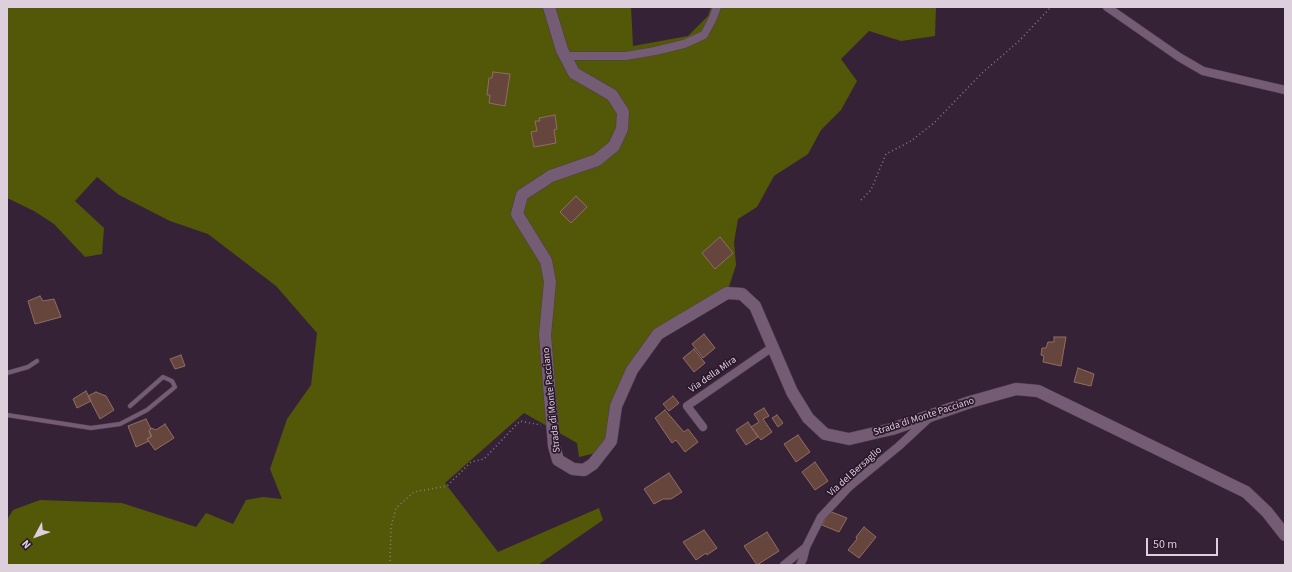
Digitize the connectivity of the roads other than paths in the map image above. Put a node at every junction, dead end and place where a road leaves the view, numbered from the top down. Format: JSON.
{"nodes":[{"id":1,"x":549,"y":7,"type":"edge"},
{"id":2,"x":717,"y":7,"type":"edge"},
{"id":3,"x":1107,"y":7,"type":"edge"},
{"id":4,"x":565,"y":56,"type":"junction"},
{"id":5,"x":1285,"y":90,"type":"edge"},
{"id":6,"x":774,"y":346,"type":"junction"},
{"id":7,"x":37,"y":361,"type":"dead end"},
{"id":8,"x":7,"y":373,"type":"edge"},
{"id":9,"x":130,"y":406,"type":"dead end"},
{"id":10,"x":7,"y":415,"type":"edge"},
{"id":11,"x":930,"y":417,"type":"junction"},
{"id":12,"x":703,"y":427,"type":"dead end"},
{"id":13,"x":1285,"y":535,"type":"edge"},
{"id":14,"x":806,"y":547,"type":"junction"},
{"id":15,"x":784,"y":565,"type":"edge"},
{"id":16,"x":800,"y":565,"type":"edge"}],
"edges":[{"from":1,"to":4,"type":"street","name":"Strada di Monte Pacciano"},
{"from":2,"to":4,"type":"street"},
{"from":3,"to":5,"type":"street"},
{"from":4,"to":6,"type":"street","name":"Strada di Monte Pacciano"},
{"from":6,"to":11,"type":"street","name":"Strada di Monte Pacciano"},
{"from":6,"to":12,"type":"street","name":"Via della Mira"},
{"from":7,"to":8,"type":"lane"},
{"from":9,"to":10,"type":"lane"},
{"from":11,"to":13,"type":"street","name":"Strada di Monte Pacciano"},
{"from":11,"to":14,"type":"street","name":"Via del Bersaglio"},
{"from":14,"to":15,"type":"street","name":"Via del Bersaglio"},
{"from":14,"to":16,"type":"street"}]}
